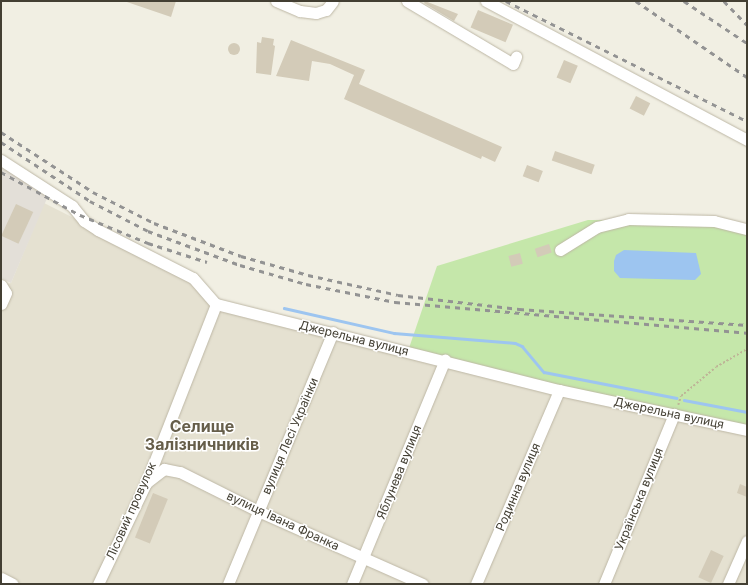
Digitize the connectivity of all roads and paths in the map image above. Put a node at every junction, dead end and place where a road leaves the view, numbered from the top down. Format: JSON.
{"nodes":[{"id":1,"x":276,"y":1,"type":"edge"},
{"id":2,"x":333,"y":1,"type":"edge"},
{"id":3,"x":407,"y":1,"type":"edge"},
{"id":4,"x":486,"y":1,"type":"edge"},
{"id":5,"x":516,"y":56,"type":"dead end"},
{"id":6,"x":747,"y":140,"type":"edge"},
{"id":7,"x":1,"y":160,"type":"edge"},
{"id":8,"x":747,"y":229,"type":"edge"},
{"id":9,"x":560,"y":250,"type":"dead end"},
{"id":10,"x":1,"y":285,"type":"edge"},
{"id":11,"x":1,"y":304,"type":"edge"},
{"id":12,"x":216,"y":304,"type":"junction"},
{"id":13,"x":333,"y":332,"type":"junction"},
{"id":14,"x":747,"y":349,"type":"edge"},
{"id":15,"x":445,"y":360,"type":"junction"},
{"id":16,"x":559,"y":390,"type":"junction"},
{"id":17,"x":674,"y":414,"type":"junction"},
{"id":18,"x":747,"y":430,"type":"edge"},
{"id":19,"x":146,"y":483,"type":"junction"},
{"id":20,"x":258,"y":511,"type":"junction"},
{"id":21,"x":747,"y":541,"type":"edge"},
{"id":22,"x":363,"y":558,"type":"junction"},
{"id":23,"x":1,"y":578,"type":"edge"},
{"id":24,"x":13,"y":584,"type":"edge"},
{"id":25,"x":98,"y":584,"type":"edge"},
{"id":26,"x":228,"y":584,"type":"edge"},
{"id":27,"x":352,"y":584,"type":"edge"},
{"id":28,"x":423,"y":584,"type":"edge"},
{"id":29,"x":476,"y":584,"type":"edge"},
{"id":30,"x":604,"y":584,"type":"edge"},
{"id":31,"x":728,"y":584,"type":"edge"}],
"edges":[{"from":1,"to":2,"type":"street"},
{"from":3,"to":5,"type":"street"},
{"from":4,"to":6,"type":"street"},
{"from":7,"to":12,"type":"street"},
{"from":8,"to":9,"type":"street"},
{"from":10,"to":11,"type":"street"},
{"from":12,"to":13,"type":"street","name":"Джерельна вулиця"},
{"from":12,"to":19,"type":"street","name":"Лісовий провулок"},
{"from":13,"to":15,"type":"street","name":"Джерельна вулиця"},
{"from":13,"to":20,"type":"street","name":"вулиця Лесі Українки"},
{"from":14,"to":17,"type":"path"},
{"from":15,"to":16,"type":"street","name":"Джерельна вулиця"},
{"from":15,"to":22,"type":"street","name":"Яблунева вулиця"},
{"from":16,"to":17,"type":"street","name":"Джерельна вулиця"},
{"from":16,"to":29,"type":"street","name":"Родинна вулиця"},
{"from":17,"to":18,"type":"street","name":"Джерельна вулиця"},
{"from":17,"to":30,"type":"street","name":"Українська вулиця"},
{"from":19,"to":20,"type":"street","name":"вулиця Івана Франка"},
{"from":19,"to":25,"type":"street","name":"Лісовий провулок"},
{"from":20,"to":22,"type":"street","name":"вулиця Івана Франка"},
{"from":20,"to":26,"type":"street","name":"вулиця Лесі Українки"},
{"from":21,"to":31,"type":"street"},
{"from":22,"to":27,"type":"street","name":"Яблунева вулиця"},
{"from":22,"to":28,"type":"street","name":"вулиця Івана Франка"},
{"from":23,"to":24,"type":"street"}]}
